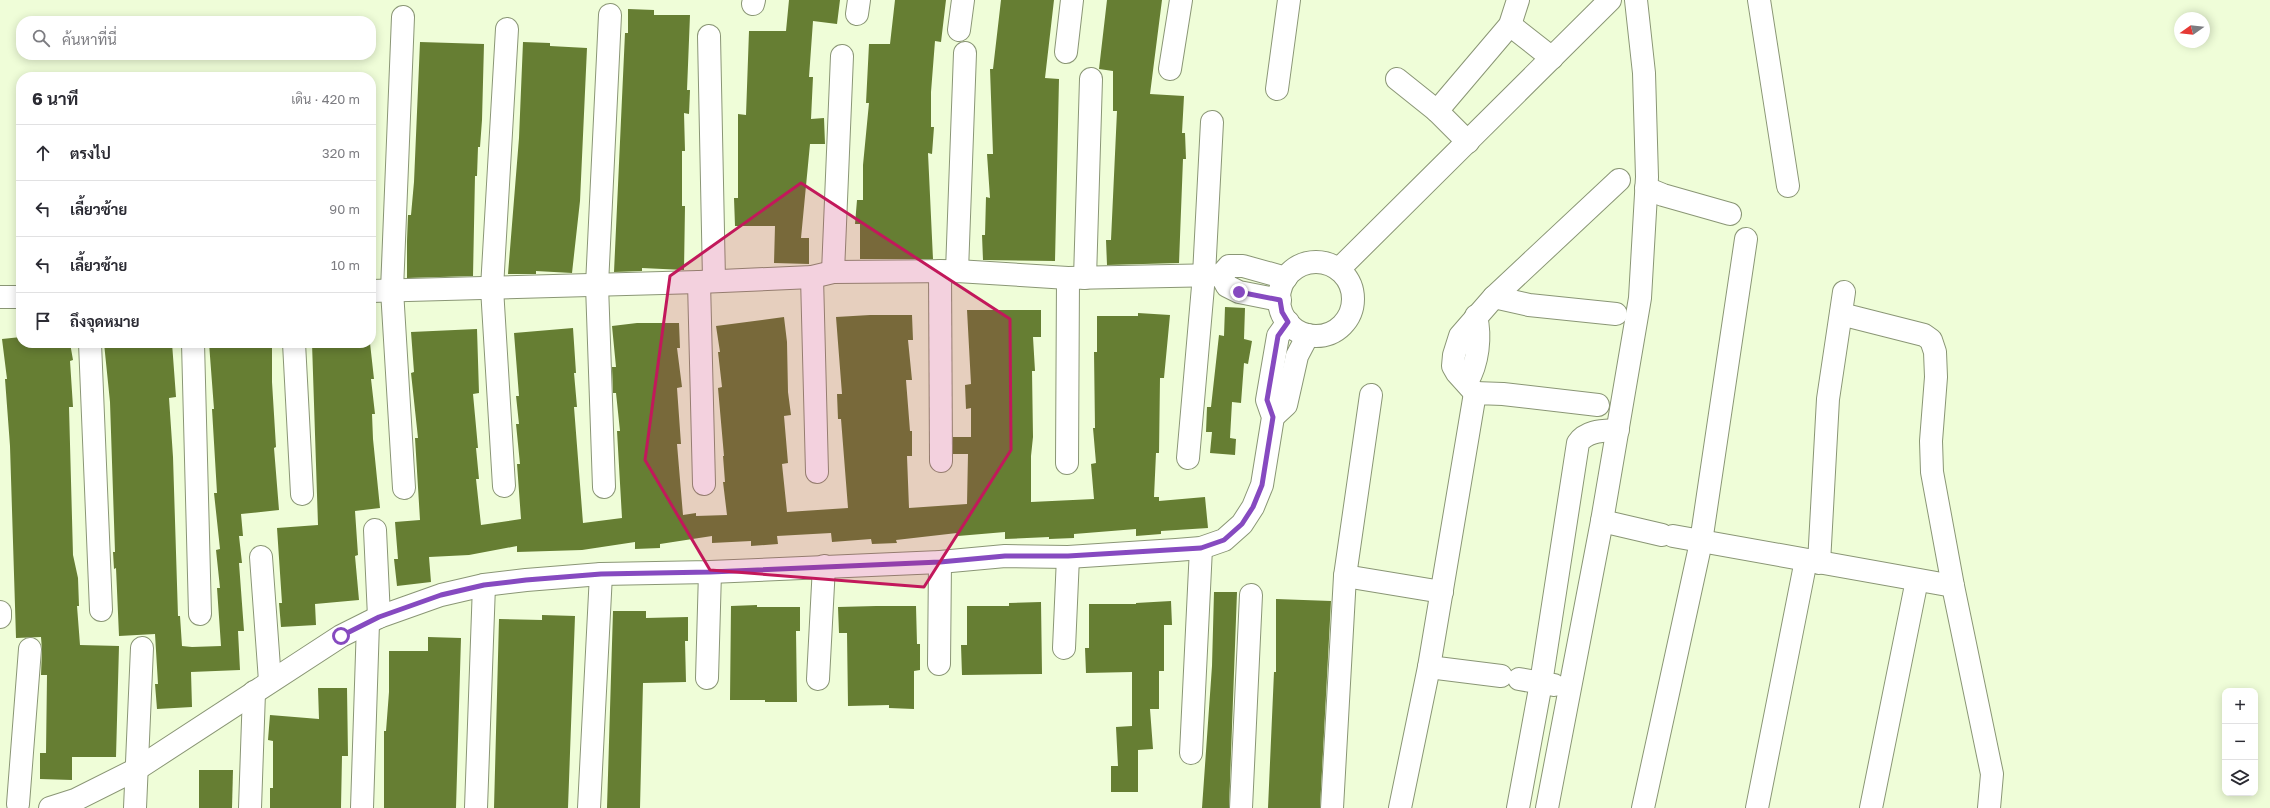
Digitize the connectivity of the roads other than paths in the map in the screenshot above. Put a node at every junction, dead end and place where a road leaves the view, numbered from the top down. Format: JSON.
{"nodes":[{"id":1,"x":963,"y":0,"type":"edge"},
{"id":2,"x":1072,"y":0,"type":"edge"},
{"id":3,"x":1180,"y":0,"type":"edge"},
{"id":4,"x":1289,"y":0,"type":"edge"},
{"id":5,"x":1518,"y":0,"type":"edge"},
{"id":6,"x":1610,"y":0,"type":"edge"},
{"id":7,"x":1636,"y":0,"type":"edge"},
{"id":8,"x":1759,"y":0,"type":"edge"},
{"id":9,"x":610,"y":15,"type":"dead end"},
{"id":10,"x":403,"y":17,"type":"dead end"},
{"id":11,"x":1510,"y":25,"type":"junction"},
{"id":12,"x":507,"y":29,"type":"dead end"},
{"id":13,"x":959,"y":30,"type":"dead end"},
{"id":14,"x":709,"y":36,"type":"dead end"},
{"id":15,"x":1066,"y":52,"type":"dead end"},
{"id":16,"x":965,"y":53,"type":"dead end"},
{"id":17,"x":842,"y":56,"type":"dead end"},
{"id":18,"x":1552,"y":58,"type":"junction"},
{"id":19,"x":1170,"y":69,"type":"dead end"},
{"id":20,"x":1091,"y":79,"type":"dead end"},
{"id":21,"x":1397,"y":79,"type":"dead end"},
{"id":22,"x":1277,"y":88,"type":"dead end"},
{"id":23,"x":1437,"y":111,"type":"junction"},
{"id":24,"x":1212,"y":122,"type":"dead end"},
{"id":25,"x":1468,"y":142,"type":"junction"},
{"id":26,"x":1619,"y":180,"type":"dead end"},
{"id":27,"x":1788,"y":186,"type":"dead end"},
{"id":28,"x":1655,"y":191,"type":"junction"},
{"id":29,"x":1730,"y":214,"type":"dead end"},
{"id":30,"x":1746,"y":239,"type":"dead end"},
{"id":31,"x":1338,"y":269,"type":"junction"},
{"id":32,"x":948,"y":271,"type":"junction"},
{"id":33,"x":833,"y":272,"type":"junction"},
{"id":34,"x":1212,"y":275,"type":"junction"},
{"id":35,"x":812,"y":278,"type":"junction"},
{"id":36,"x":1076,"y":278,"type":"junction"},
{"id":37,"x":1286,"y":278,"type":"junction"},
{"id":38,"x":706,"y":281,"type":"junction"},
{"id":39,"x":597,"y":285,"type":"junction"},
{"id":40,"x":492,"y":288,"type":"junction"},
{"id":41,"x":382,"y":290,"type":"edge"},
{"id":42,"x":1844,"y":292,"type":"dead end"},
{"id":43,"x":0,"y":297,"type":"edge"},
{"id":44,"x":16,"y":297,"type":"edge"},
{"id":45,"x":1494,"y":297,"type":"junction"},
{"id":46,"x":1280,"y":300,"type":"junction"},
{"id":47,"x":1616,"y":314,"type":"dead end"},
{"id":48,"x":1841,"y":314,"type":"junction"},
{"id":49,"x":1288,"y":322,"type":"junction"},
{"id":50,"x":1308,"y":335,"type":"junction"},
{"id":51,"x":90,"y":348,"type":"edge"},
{"id":52,"x":193,"y":348,"type":"edge"},
{"id":53,"x":294,"y":348,"type":"edge"},
{"id":54,"x":1471,"y":387,"type":"junction"},
{"id":55,"x":1371,"y":395,"type":"dead end"},
{"id":56,"x":1598,"y":405,"type":"dead end"},
{"id":57,"x":1273,"y":417,"type":"junction"},
{"id":58,"x":1618,"y":430,"type":"junction"},
{"id":59,"x":1188,"y":458,"type":"dead end"},
{"id":60,"x":941,"y":461,"type":"dead end"},
{"id":61,"x":1067,"y":463,"type":"dead end"},
{"id":62,"x":817,"y":472,"type":"dead end"},
{"id":63,"x":704,"y":484,"type":"dead end"},
{"id":64,"x":504,"y":486,"type":"dead end"},
{"id":65,"x":604,"y":487,"type":"dead end"},
{"id":66,"x":404,"y":488,"type":"dead end"},
{"id":67,"x":302,"y":494,"type":"dead end"},
{"id":68,"x":1611,"y":524,"type":"junction"},
{"id":69,"x":375,"y":530,"type":"dead end"},
{"id":70,"x":1701,"y":542,"type":"junction"},
{"id":71,"x":1201,"y":548,"type":"junction"},
{"id":72,"x":261,"y":556,"type":"dead end"},
{"id":73,"x":1068,"y":556,"type":"junction"},
{"id":74,"x":1813,"y":561,"type":"junction"},
{"id":75,"x":940,"y":562,"type":"junction"},
{"id":76,"x":824,"y":566,"type":"junction"},
{"id":77,"x":710,"y":572,"type":"junction"},
{"id":78,"x":601,"y":574,"type":"junction"},
{"id":79,"x":1345,"y":576,"type":"junction"},
{"id":80,"x":1918,"y":580,"type":"junction"},
{"id":81,"x":484,"y":585,"type":"junction"},
{"id":82,"x":1953,"y":586,"type":"junction"},
{"id":83,"x":1442,"y":592,"type":"junction"},
{"id":84,"x":1251,"y":596,"type":"dead end"},
{"id":85,"x":101,"y":610,"type":"dead end"},
{"id":86,"x":0,"y":612,"type":"edge"},
{"id":87,"x":200,"y":614,"type":"dead end"},
{"id":88,"x":0,"y":617,"type":"edge"},
{"id":89,"x":373,"y":620,"type":"junction"},
{"id":90,"x":142,"y":648,"type":"dead end"},
{"id":91,"x":1064,"y":648,"type":"dead end"},
{"id":92,"x":30,"y":649,"type":"dead end"},
{"id":93,"x":939,"y":664,"type":"dead end"},
{"id":94,"x":1429,"y":667,"type":"junction"},
{"id":95,"x":707,"y":678,"type":"dead end"},
{"id":96,"x":818,"y":679,"type":"dead end"},
{"id":97,"x":1541,"y":683,"type":"junction"},
{"id":98,"x":1569,"y":686,"type":"junction"},
{"id":99,"x":262,"y":687,"type":"junction"},
{"id":100,"x":1190,"y":752,"type":"dead end"},
{"id":101,"x":137,"y":769,"type":"junction"},
{"id":102,"x":17,"y":807,"type":"edge"},
{"id":103,"x":50,"y":808,"type":"edge"},
{"id":104,"x":135,"y":808,"type":"edge"},
{"id":105,"x":250,"y":808,"type":"edge"},
{"id":106,"x":362,"y":808,"type":"edge"},
{"id":107,"x":476,"y":808,"type":"edge"},
{"id":108,"x":589,"y":808,"type":"edge"},
{"id":109,"x":1240,"y":808,"type":"edge"},
{"id":110,"x":1332,"y":808,"type":"edge"},
{"id":111,"x":1400,"y":808,"type":"edge"},
{"id":112,"x":1518,"y":808,"type":"edge"},
{"id":113,"x":1547,"y":808,"type":"edge"},
{"id":114,"x":1643,"y":808,"type":"edge"},
{"id":115,"x":1757,"y":808,"type":"edge"},
{"id":116,"x":1871,"y":808,"type":"edge"},
{"id":117,"x":1989,"y":808,"type":"edge"}],
"edges":[{"from":1,"to":13,"type":"street"},
{"from":2,"to":15,"type":"street"},
{"from":3,"to":19,"type":"street"},
{"from":4,"to":22,"type":"street"},
{"from":5,"to":11,"type":"street"},
{"from":6,"to":18,"type":"street"},
{"from":7,"to":28,"type":"street"},
{"from":8,"to":27,"type":"street"},
{"from":9,"to":39,"type":"street"},
{"from":10,"to":41,"type":"street"},
{"from":11,"to":18,"type":"street"},
{"from":11,"to":23,"type":"street"},
{"from":12,"to":40,"type":"street"},
{"from":14,"to":38,"type":"street"},
{"from":16,"to":32,"type":"street"},
{"from":17,"to":33,"type":"street"},
{"from":18,"to":25,"type":"street"},
{"from":20,"to":36,"type":"street"},
{"from":21,"to":23,"type":"street"},
{"from":23,"to":25,"type":"street"},
{"from":24,"to":34,"type":"street"},
{"from":25,"to":31,"type":"street"},
{"from":26,"to":45,"type":"street"},
{"from":28,"to":29,"type":"street"},
{"from":28,"to":58,"type":"street"},
{"from":30,"to":70,"type":"street"},
{"from":31,"to":37,"type":"street"},
{"from":31,"to":50,"type":"street"},
{"from":32,"to":33,"type":"street"},
{"from":32,"to":36,"type":"street"},
{"from":32,"to":60,"type":"street"},
{"from":33,"to":35,"type":"street"},
{"from":34,"to":36,"type":"street"},
{"from":34,"to":37,"type":"street"},
{"from":34,"to":46,"type":"street"},
{"from":34,"to":59,"type":"street"},
{"from":35,"to":38,"type":"street"},
{"from":35,"to":62,"type":"street"},
{"from":36,"to":61,"type":"street"},
{"from":37,"to":46,"type":"street"},
{"from":38,"to":39,"type":"street"},
{"from":38,"to":63,"type":"street"},
{"from":39,"to":40,"type":"street"},
{"from":39,"to":65,"type":"street"},
{"from":40,"to":41,"type":"street"},
{"from":40,"to":64,"type":"street"},
{"from":41,"to":66,"type":"street"},
{"from":42,"to":48,"type":"street"},
{"from":43,"to":44,"type":"street"},
{"from":45,"to":47,"type":"street"},
{"from":45,"to":54,"type":"street"},
{"from":46,"to":49,"type":"street"},
{"from":48,"to":74,"type":"street"},
{"from":48,"to":82,"type":"street"},
{"from":49,"to":50,"type":"street"},
{"from":49,"to":57,"type":"street"},
{"from":50,"to":57,"type":"street"},
{"from":51,"to":85,"type":"street"},
{"from":52,"to":87,"type":"street"},
{"from":53,"to":67,"type":"street"},
{"from":54,"to":56,"type":"street"},
{"from":54,"to":83,"type":"street"},
{"from":55,"to":79,"type":"street"},
{"from":57,"to":71,"type":"street"},
{"from":58,"to":68,"type":"street"},
{"from":58,"to":97,"type":"street"},
{"from":68,"to":70,"type":"street"},
{"from":68,"to":98,"type":"street"},
{"from":69,"to":89,"type":"street"},
{"from":70,"to":74,"type":"street"},
{"from":70,"to":114,"type":"street"},
{"from":71,"to":73,"type":"street"},
{"from":71,"to":100,"type":"street"},
{"from":72,"to":99,"type":"street"},
{"from":73,"to":75,"type":"street"},
{"from":73,"to":91,"type":"street"},
{"from":74,"to":80,"type":"street"},
{"from":74,"to":115,"type":"street"},
{"from":75,"to":76,"type":"street"},
{"from":75,"to":93,"type":"street"},
{"from":76,"to":77,"type":"street"},
{"from":76,"to":96,"type":"street"},
{"from":77,"to":78,"type":"street"},
{"from":77,"to":95,"type":"street"},
{"from":78,"to":81,"type":"street"},
{"from":78,"to":108,"type":"street"},
{"from":79,"to":83,"type":"street"},
{"from":79,"to":110,"type":"street"},
{"from":80,"to":82,"type":"street"},
{"from":80,"to":116,"type":"street"},
{"from":81,"to":89,"type":"street"},
{"from":81,"to":107,"type":"street"},
{"from":82,"to":117,"type":"street"},
{"from":83,"to":94,"type":"street"},
{"from":84,"to":109,"type":"street"},
{"from":86,"to":88,"type":"street"},
{"from":89,"to":99,"type":"street"},
{"from":89,"to":106,"type":"street"},
{"from":90,"to":101,"type":"street"},
{"from":92,"to":102,"type":"street"},
{"from":94,"to":97,"type":"street"},
{"from":94,"to":111,"type":"street"},
{"from":97,"to":98,"type":"street"},
{"from":97,"to":112,"type":"street"},
{"from":98,"to":113,"type":"street"},
{"from":99,"to":101,"type":"street"},
{"from":99,"to":105,"type":"street"},
{"from":101,"to":103,"type":"street"},
{"from":101,"to":104,"type":"street"}]}
